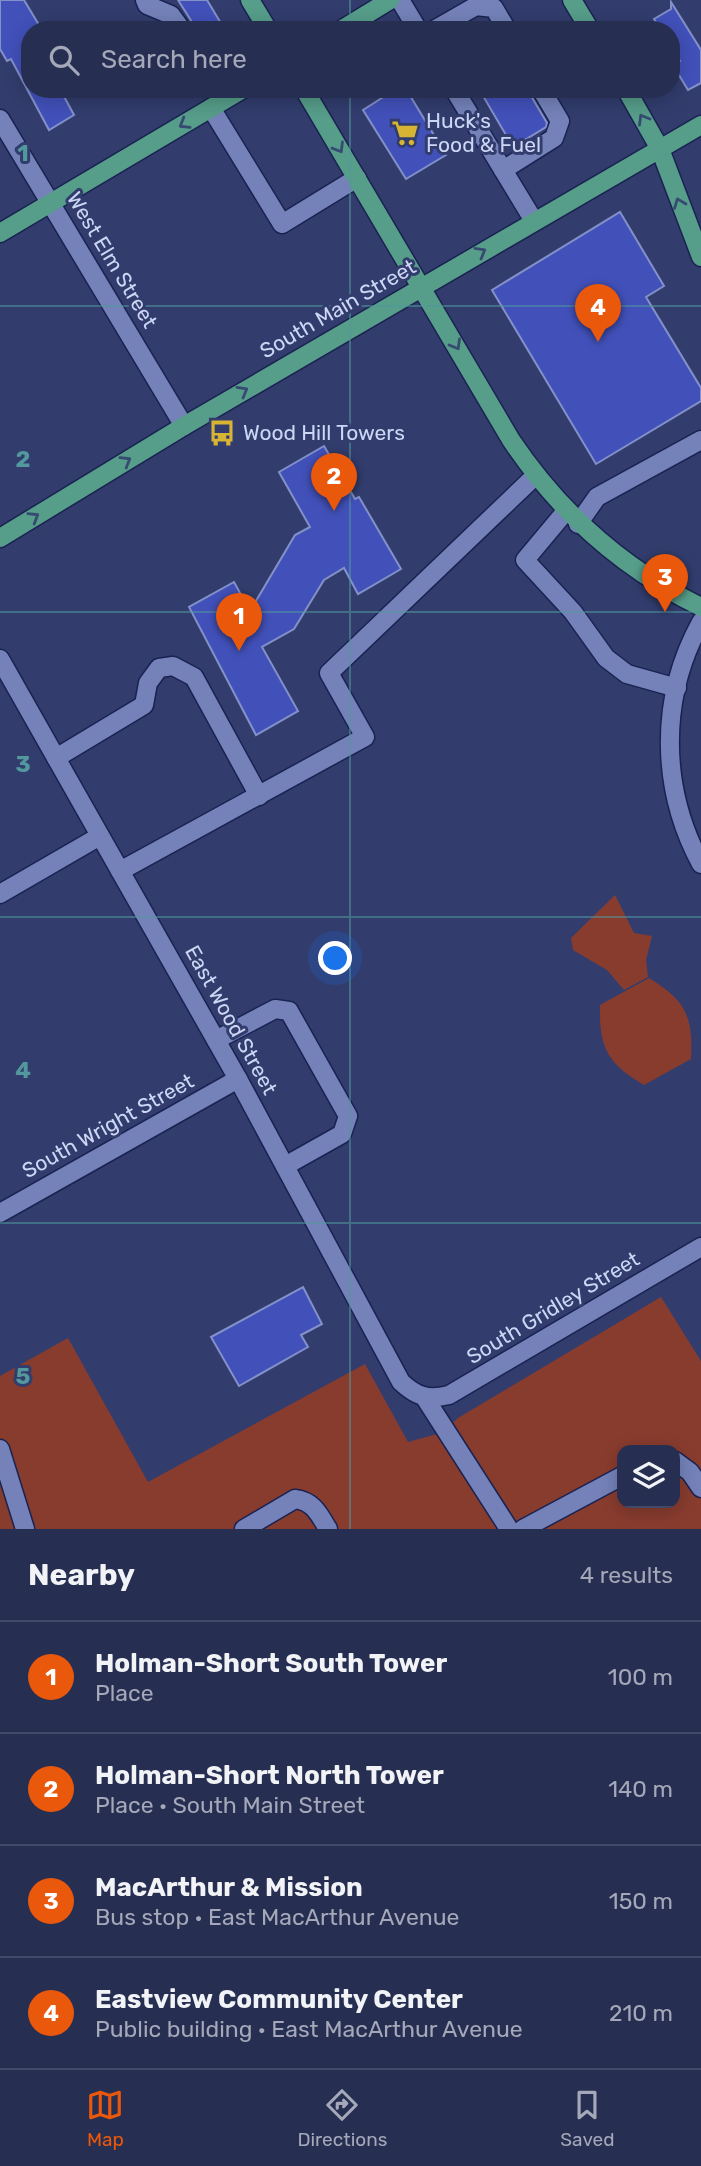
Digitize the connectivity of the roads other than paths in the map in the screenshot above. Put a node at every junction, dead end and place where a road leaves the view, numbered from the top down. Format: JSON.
{"nodes":[{"id":1,"x":145,"y":0,"type":"edge"},
{"id":2,"x":250,"y":0,"type":"edge"},
{"id":3,"x":390,"y":0,"type":"edge"},
{"id":4,"x":400,"y":0,"type":"edge"},
{"id":5,"x":572,"y":0,"type":"edge"},
{"id":6,"x":176,"y":21,"type":"edge"},
{"id":7,"x":263,"y":21,"type":"edge"},
{"id":8,"x":356,"y":21,"type":"edge"},
{"id":9,"x":413,"y":21,"type":"edge"},
{"id":10,"x":450,"y":21,"type":"edge"},
{"id":11,"x":501,"y":21,"type":"edge"},
{"id":12,"x":585,"y":21,"type":"edge"},
{"id":13,"x":309,"y":98,"type":"edge"},
{"id":14,"x":459,"y":98,"type":"edge"},
{"id":15,"x":546,"y":98,"type":"edge"},
{"id":16,"x":631,"y":98,"type":"edge"},
{"id":17,"x":217,"y":99,"type":"edge"},
{"id":18,"x":0,"y":119,"type":"edge"},
{"id":19,"x":701,"y":124,"type":"edge"},
{"id":20,"x":660,"y":149,"type":"junction"},
{"id":21,"x":503,"y":170,"type":"junction"},
{"id":22,"x":357,"y":178,"type":"junction"},
{"id":23,"x":51,"y":203,"type":"junction"},
{"id":24,"x":534,"y":221,"type":"junction"},
{"id":25,"x":0,"y":233,"type":"edge"},
{"id":26,"x":701,"y":257,"type":"edge"},
{"id":27,"x":422,"y":286,"type":"junction"},
{"id":28,"x":184,"y":426,"type":"junction"},
{"id":29,"x":701,"y":440,"type":"edge"},
{"id":30,"x":535,"y":476,"type":"junction"},
{"id":31,"x":572,"y":518,"type":"junction"},
{"id":32,"x":0,"y":538,"type":"edge"},
{"id":33,"x":701,"y":607,"type":"edge"},
{"id":34,"x":701,"y":622,"type":"edge"},
{"id":35,"x":0,"y":659,"type":"edge"},
{"id":36,"x":677,"y":688,"type":"junction"},
{"id":37,"x":56,"y":758,"type":"junction"},
{"id":38,"x":259,"y":796,"type":"junction"},
{"id":39,"x":100,"y":836,"type":"junction"},
{"id":40,"x":701,"y":864,"type":"edge"},
{"id":41,"x":120,"y":871,"type":"junction"},
{"id":42,"x":0,"y":894,"type":"edge"},
{"id":43,"x":216,"y":1040,"type":"junction"},
{"id":44,"x":238,"y":1079,"type":"junction"},
{"id":45,"x":285,"y":1166,"type":"junction"},
{"id":46,"x":0,"y":1213,"type":"edge"},
{"id":47,"x":701,"y":1247,"type":"edge"},
{"id":48,"x":425,"y":1398,"type":"junction"},
{"id":49,"x":0,"y":1449,"type":"edge"},
{"id":50,"x":680,"y":1465,"type":"edge"},
{"id":51,"x":617,"y":1479,"type":"edge"},
{"id":52,"x":701,"y":1488,"type":"edge"},
{"id":53,"x":25,"y":1529,"type":"edge"},
{"id":54,"x":244,"y":1529,"type":"edge"},
{"id":55,"x":328,"y":1529,"type":"edge"},
{"id":56,"x":509,"y":1529,"type":"edge"},
{"id":57,"x":523,"y":1529,"type":"edge"}],
"edges":[{"from":1,"to":6,"type":"street"},
{"from":2,"to":7,"type":"main road"},
{"from":3,"to":8,"type":"main road"},
{"from":4,"to":9,"type":"street"},
{"from":5,"to":12,"type":"main road"},
{"from":10,"to":11,"type":"street"},
{"from":13,"to":22,"type":"main road","one_way":true},
{"from":14,"to":21,"type":"street"},
{"from":15,"to":21,"type":"street"},
{"from":20,"to":16,"type":"main road","one_way":true},
{"from":17,"to":22,"type":"street"},
{"from":17,"to":23,"type":"main road","one_way":true},
{"from":18,"to":23,"type":"street","name":"West Elm Street"},
{"from":19,"to":20,"type":"main road","name":"South Main Street"},
{"from":20,"to":24,"type":"main road","name":"South Main Street"},
{"from":26,"to":20,"type":"main road","one_way":true},
{"from":21,"to":24,"type":"street"},
{"from":22,"to":27,"type":"main road"},
{"from":23,"to":25,"type":"main road"},
{"from":23,"to":28,"type":"street","name":"West Elm Street"},
{"from":27,"to":24,"type":"main road","name":"South Main Street","one_way":true},
{"from":28,"to":27,"type":"main road","name":"South Main Street","one_way":true},
{"from":27,"to":30,"type":"main road","one_way":true},
{"from":32,"to":28,"type":"main road","name":"South Main Street","one_way":true},
{"from":29,"to":31,"type":"street"},
{"from":30,"to":31,"type":"main road"},
{"from":30,"to":38,"type":"street"},
{"from":31,"to":33,"type":"main road"},
{"from":31,"to":36,"type":"street"},
{"from":34,"to":36,"type":"street"},
{"from":35,"to":37,"type":"street","name":"East Wood Street"},
{"from":36,"to":40,"type":"street"},
{"from":37,"to":38,"type":"street"},
{"from":37,"to":39,"type":"street","name":"East Wood Street"},
{"from":38,"to":41,"type":"street"},
{"from":39,"to":41,"type":"street","name":"East Wood Street"},
{"from":39,"to":42,"type":"street"},
{"from":41,"to":43,"type":"street","name":"East Wood Street"},
{"from":43,"to":44,"type":"street","name":"East Wood Street"},
{"from":43,"to":45,"type":"street"},
{"from":44,"to":45,"type":"street","name":"East Wood Street"},
{"from":44,"to":46,"type":"street","name":"South Wright Street"},
{"from":45,"to":48,"type":"street","name":"East Wood Street"},
{"from":47,"to":48,"type":"street","name":"South Gridley Street"},
{"from":48,"to":56,"type":"street","name":"East Wood Street"},
{"from":49,"to":53,"type":"street"},
{"from":50,"to":52,"type":"street"},
{"from":51,"to":57,"type":"street"},
{"from":54,"to":55,"type":"street"}]}
